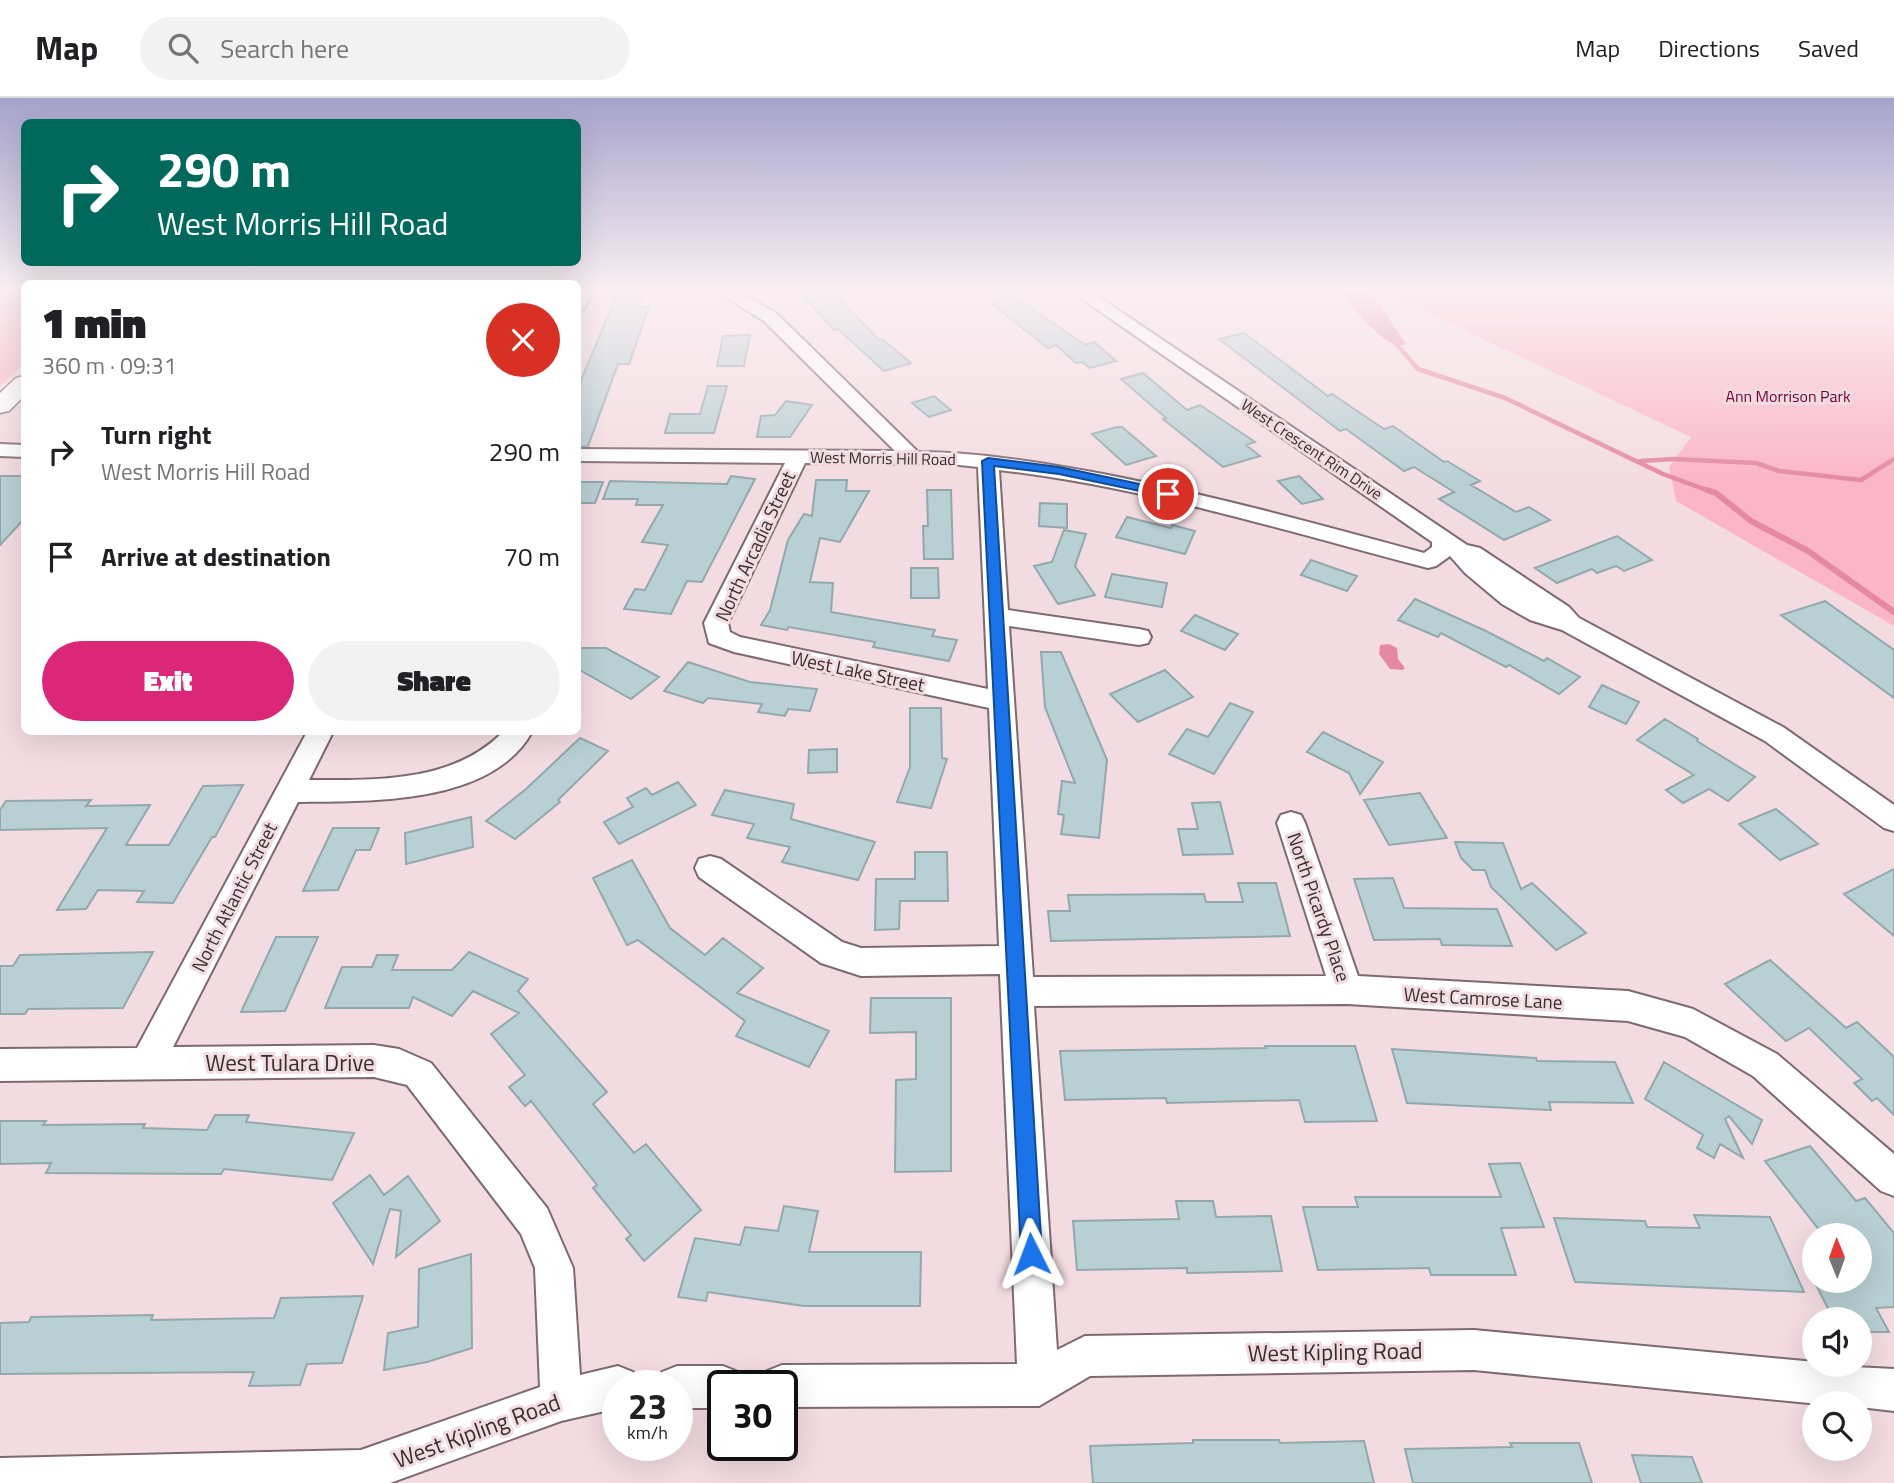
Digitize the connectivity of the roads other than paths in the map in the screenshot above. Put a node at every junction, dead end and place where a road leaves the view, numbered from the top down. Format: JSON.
{"nodes":[{"id":1,"x":807,"y":354,"type":"edge"},
{"id":2,"x":1171,"y":354,"type":"edge"},
{"id":3,"x":21,"y":386,"type":"edge"},
{"id":4,"x":0,"y":406,"type":"edge"},
{"id":5,"x":0,"y":450,"type":"edge"},
{"id":6,"x":21,"y":451,"type":"edge"},
{"id":7,"x":581,"y":455,"type":"edge"},
{"id":8,"x":798,"y":457,"type":"junction"},
{"id":9,"x":913,"y":458,"type":"junction"},
{"id":10,"x":988,"y":461,"type":"junction"},
{"id":11,"x":1453,"y":545,"type":"junction"},
{"id":12,"x":1428,"y":561,"type":"junction"},
{"id":13,"x":1478,"y":573,"type":"junction"},
{"id":14,"x":1522,"y":597,"type":"junction"},
{"id":15,"x":996,"y":616,"type":"junction"},
{"id":16,"x":718,"y":636,"type":"joint"},
{"id":17,"x":1139,"y":637,"type":"dead end"},
{"id":18,"x":1000,"y":701,"type":"junction"},
{"id":19,"x":318,"y":735,"type":"edge"},
{"id":20,"x":517,"y":735,"type":"edge"},
{"id":21,"x":289,"y":791,"type":"junction"},
{"id":22,"x":1894,"y":820,"type":"edge"},
{"id":23,"x":1291,"y":823,"type":"dead end"},
{"id":24,"x":710,"y":868,"type":"dead end"},
{"id":25,"x":1016,"y":976,"type":"junction"},
{"id":26,"x":1347,"y":990,"type":"junction"},
{"id":27,"x":147,"y":1063,"type":"junction"},
{"id":28,"x":0,"y":1065,"type":"edge"},
{"id":29,"x":1894,"y":1178,"type":"edge"},
{"id":30,"x":1039,"y":1385,"type":"junction"},
{"id":31,"x":798,"y":1386,"type":"edge"},
{"id":32,"x":1894,"y":1390,"type":"edge"},
{"id":33,"x":602,"y":1391,"type":"edge"},
{"id":34,"x":561,"y":1400,"type":"junction"},
{"id":35,"x":0,"y":1480,"type":"edge"}],
"edges":[{"from":1,"to":9,"type":"street"},
{"from":2,"to":11,"type":"street","name":"West Crescent Rim Drive"},
{"from":3,"to":4,"type":"street"},
{"from":5,"to":6,"type":"street"},
{"from":7,"to":8,"type":"street","name":"West Morris Hill Road"},
{"from":8,"to":9,"type":"street","name":"West Morris Hill Road"},
{"from":8,"to":16,"type":"street","name":"North Arcadia Street"},
{"from":9,"to":10,"type":"street","name":"West Morris Hill Road"},
{"from":10,"to":12,"type":"street","name":"West Morris Hill Road"},
{"from":10,"to":15,"type":"street"},
{"from":11,"to":12,"type":"street"},
{"from":11,"to":13,"type":"street","name":"West Crescent Rim Drive"},
{"from":11,"to":14,"type":"street","name":"West Crescent Rim Drive"},
{"from":12,"to":13,"type":"street","name":"West Morris Hill Road"},
{"from":12,"to":14,"type":"street","name":"West Morris Hill Road"},
{"from":13,"to":14,"type":"street","name":"West Crescent Rim Drive"},
{"from":14,"to":22,"type":"street","name":"West Crescent Rim Drive"},
{"from":15,"to":17,"type":"street"},
{"from":15,"to":18,"type":"street"},
{"from":16,"to":18,"type":"street","name":"West Lake Street"},
{"from":18,"to":25,"type":"street"},
{"from":19,"to":21,"type":"street","name":"North Atlantic Street"},
{"from":20,"to":21,"type":"street"},
{"from":21,"to":27,"type":"street","name":"North Atlantic Street"},
{"from":23,"to":26,"type":"street","name":"North Picardy Place"},
{"from":24,"to":25,"type":"street","name":"West Camrose Lane"},
{"from":25,"to":26,"type":"street","name":"West Camrose Lane"},
{"from":25,"to":30,"type":"street"},
{"from":26,"to":29,"type":"street","name":"West Camrose Lane"},
{"from":27,"to":28,"type":"street","name":"West Tulara Drive"},
{"from":27,"to":34,"type":"street","name":"West Tulara Drive"},
{"from":30,"to":31,"type":"street"},
{"from":30,"to":32,"type":"street","name":"West Kipling Road"},
{"from":33,"to":34,"type":"street","name":"West Kipling Road"},
{"from":34,"to":35,"type":"street","name":"West Kipling Road"}]}
